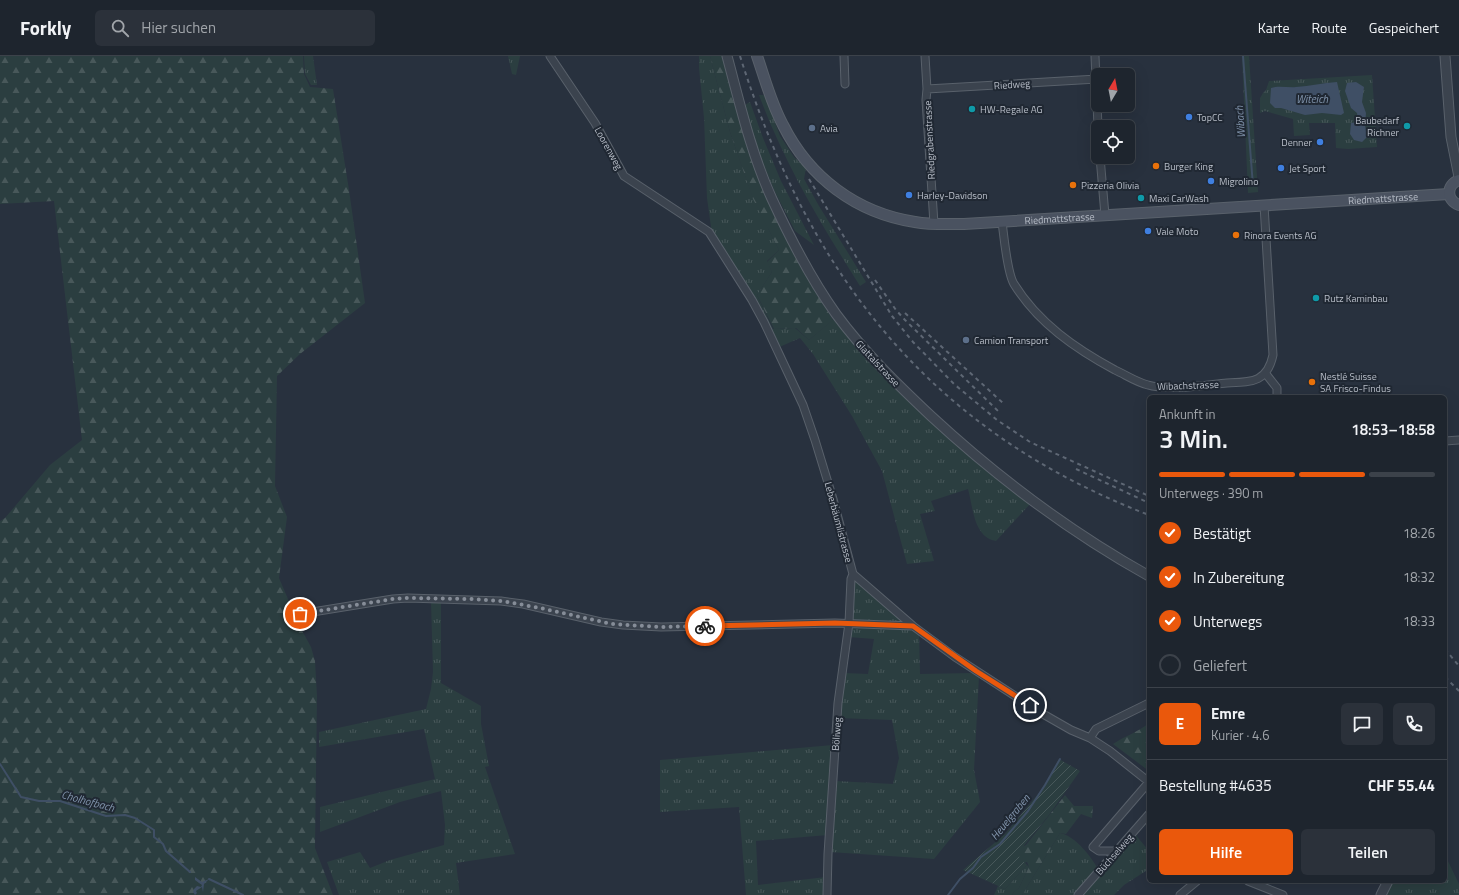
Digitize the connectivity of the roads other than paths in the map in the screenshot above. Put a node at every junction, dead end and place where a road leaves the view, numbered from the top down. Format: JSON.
{"nodes":[{"id":1,"x":550,"y":56,"type":"edge"},
{"id":2,"x":727,"y":56,"type":"edge"},
{"id":3,"x":757,"y":56,"type":"edge"},
{"id":4,"x":844,"y":56,"type":"edge"},
{"id":5,"x":925,"y":56,"type":"edge"},
{"id":6,"x":1095,"y":56,"type":"edge"},
{"id":7,"x":1446,"y":56,"type":"edge"},
{"id":8,"x":1096,"y":68,"type":"edge"},
{"id":9,"x":1091,"y":79,"type":"edge"},
{"id":10,"x":845,"y":84,"type":"dead end"},
{"id":11,"x":927,"y":89,"type":"junction"},
{"id":12,"x":1101,"y":164,"type":"edge"},
{"id":13,"x":1459,"y":177,"type":"edge"},
{"id":14,"x":1459,"y":180,"type":"edge"},
{"id":15,"x":1449,"y":194,"type":"junction"},
{"id":16,"x":1264,"y":205,"type":"junction"},
{"id":17,"x":1459,"y":205,"type":"edge"},
{"id":18,"x":1105,"y":215,"type":"junction"},
{"id":19,"x":1002,"y":222,"type":"junction"},
{"id":20,"x":934,"y":224,"type":"junction"},
{"id":21,"x":709,"y":232,"type":"joint"},
{"id":22,"x":1266,"y":374,"type":"junction"},
{"id":23,"x":1277,"y":395,"type":"edge"},
{"id":24,"x":1459,"y":440,"type":"edge"},
{"id":25,"x":1447,"y":441,"type":"edge"},
{"id":26,"x":853,"y":574,"type":"junction"},
{"id":27,"x":1147,"y":575,"type":"edge"},
{"id":28,"x":300,"y":614,"type":"dead end"},
{"id":29,"x":849,"y":623,"type":"junction"},
{"id":30,"x":913,"y":626,"type":"junction"},
{"id":31,"x":1147,"y":704,"type":"edge"},
{"id":32,"x":1090,"y":738,"type":"junction"},
{"id":33,"x":1147,"y":780,"type":"edge"},
{"id":34,"x":1147,"y":784,"type":"edge"},
{"id":35,"x":1147,"y":816,"type":"edge"},
{"id":36,"x":1116,"y":851,"type":"junction"},
{"id":37,"x":1195,"y":883,"type":"edge"},
{"id":38,"x":1253,"y":883,"type":"edge"},
{"id":39,"x":1387,"y":883,"type":"edge"},
{"id":40,"x":827,"y":895,"type":"edge"},
{"id":41,"x":1078,"y":895,"type":"edge"},
{"id":42,"x":1180,"y":895,"type":"edge"},
{"id":43,"x":1283,"y":895,"type":"edge"},
{"id":44,"x":1381,"y":895,"type":"edge"}],
"edges":[{"from":1,"to":21,"type":"street","name":"Loorenweg"},
{"from":2,"to":27,"type":"street","name":"Glattalstrasse"},
{"from":3,"to":20,"type":"main road","name":"Riedmattstrasse"},
{"from":4,"to":10,"type":"street"},
{"from":5,"to":11,"type":"street","name":"Riedgrabenstrasse"},
{"from":6,"to":8,"type":"street"},
{"from":7,"to":13,"type":"street"},
{"from":9,"to":11,"type":"street","name":"Riedweg"},
{"from":11,"to":20,"type":"street","name":"Riedgrabenstrasse"},
{"from":12,"to":18,"type":"street"},
{"from":14,"to":15,"type":"main road"},
{"from":15,"to":16,"type":"main road","name":"Riedmattstrasse"},
{"from":15,"to":17,"type":"main road"},
{"from":16,"to":18,"type":"main road","name":"Riedmattstrasse"},
{"from":16,"to":22,"type":"street"},
{"from":18,"to":19,"type":"main road","name":"Riedmattstrasse"},
{"from":19,"to":20,"type":"main road","name":"Riedmattstrasse"},
{"from":19,"to":22,"type":"street","name":"Wibachstrasse"},
{"from":21,"to":26,"type":"street","name":"Leberbäumlistrasse"},
{"from":22,"to":23,"type":"street"},
{"from":24,"to":25,"type":"street"},
{"from":26,"to":29,"type":"street","name":"Böliweg"},
{"from":26,"to":30,"type":"street","name":"Leberbäumlistrasse"},
{"from":28,"to":29,"type":"street"},
{"from":29,"to":30,"type":"street"},
{"from":29,"to":40,"type":"street","name":"Böliweg"},
{"from":30,"to":32,"type":"street","name":"Leberbäumlistrasse"},
{"from":31,"to":32,"type":"street"},
{"from":32,"to":33,"type":"street","name":"Leberbäumlistrasse"},
{"from":34,"to":36,"type":"street"},
{"from":35,"to":36,"type":"street","name":"Büchselweg"},
{"from":36,"to":41,"type":"street","name":"Büchselweg"},
{"from":37,"to":42,"type":"street"},
{"from":38,"to":43,"type":"street"},
{"from":39,"to":44,"type":"street"}]}
